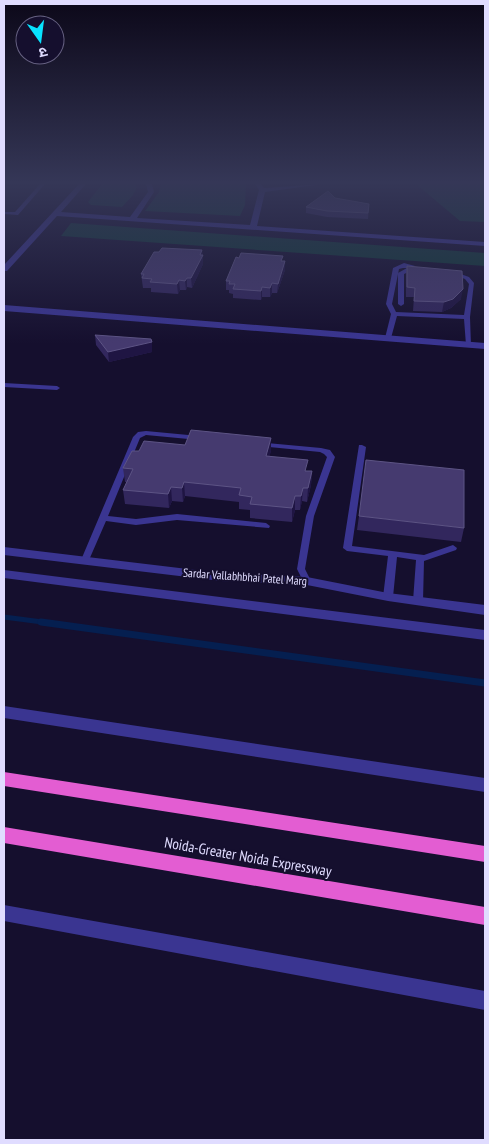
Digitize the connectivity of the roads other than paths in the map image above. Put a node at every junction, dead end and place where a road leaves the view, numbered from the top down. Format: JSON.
{"nodes":[{"id":1,"x":33,"y":237,"type":"edge"},
{"id":2,"x":383,"y":237,"type":"edge"},
{"id":3,"x":485,"y":244,"type":"edge"},
{"id":4,"x":4,"y":269,"type":"edge"},
{"id":5,"x":442,"y":272,"type":"edge"},
{"id":6,"x":401,"y":304,"type":"dead end"},
{"id":7,"x":4,"y":308,"type":"edge"},
{"id":8,"x":394,"y":314,"type":"junction"},
{"id":9,"x":467,"y":317,"type":"junction"},
{"id":10,"x":388,"y":338,"type":"junction"},
{"id":11,"x":469,"y":345,"type":"junction"},
{"id":12,"x":485,"y":346,"type":"edge"},
{"id":13,"x":4,"y":385,"type":"edge"},
{"id":14,"x":57,"y":388,"type":"dead end"},
{"id":15,"x":204,"y":438,"type":"edge"},
{"id":16,"x":253,"y":443,"type":"edge"},
{"id":17,"x":362,"y":447,"type":"dead end"},
{"id":18,"x":103,"y":518,"type":"junction"},
{"id":19,"x":266,"y":526,"type":"dead end"},
{"id":20,"x":453,"y":548,"type":"dead end"},
{"id":21,"x":4,"y":551,"type":"edge"},
{"id":22,"x":393,"y":554,"type":"junction"},
{"id":23,"x":420,"y":557,"type":"junction"},
{"id":24,"x":84,"y":560,"type":"junction"},
{"id":25,"x":4,"y":574,"type":"edge"},
{"id":26,"x":306,"y":581,"type":"junction"},
{"id":27,"x":388,"y":597,"type":"junction"},
{"id":28,"x":418,"y":601,"type":"junction"},
{"id":29,"x":485,"y":610,"type":"edge"},
{"id":30,"x":485,"y":635,"type":"edge"},
{"id":31,"x":4,"y":712,"type":"edge"},
{"id":32,"x":4,"y":780,"type":"edge"},
{"id":33,"x":485,"y":785,"type":"edge"},
{"id":34,"x":4,"y":835,"type":"edge"},
{"id":35,"x":485,"y":854,"type":"edge"},
{"id":36,"x":4,"y":913,"type":"edge"},
{"id":37,"x":485,"y":916,"type":"edge"},
{"id":38,"x":485,"y":1001,"type":"edge"}],
"edges":[{"from":1,"to":4,"type":"street"},
{"from":2,"to":3,"type":"street"},
{"from":5,"to":9,"type":"lane"},
{"from":6,"to":8,"type":"lane"},
{"from":7,"to":10,"type":"street"},
{"from":8,"to":9,"type":"lane"},
{"from":8,"to":10,"type":"lane"},
{"from":9,"to":11,"type":"lane"},
{"from":10,"to":11,"type":"street"},
{"from":11,"to":12,"type":"street"},
{"from":13,"to":14,"type":"lane"},
{"from":15,"to":18,"type":"lane"},
{"from":16,"to":26,"type":"lane"},
{"from":17,"to":22,"type":"lane"},
{"from":18,"to":19,"type":"lane"},
{"from":18,"to":24,"type":"lane"},
{"from":20,"to":23,"type":"lane"},
{"from":21,"to":24,"type":"street","name":"Sardar Vallabhbhai Patel Marg"},
{"from":22,"to":23,"type":"lane"},
{"from":22,"to":27,"type":"lane"},
{"from":23,"to":28,"type":"lane"},
{"from":24,"to":26,"type":"street","name":"Sardar Vallabhbhai Patel Marg"},
{"from":25,"to":30,"type":"street","name":"Sardar Vallabhbhai Patel Marg"},
{"from":26,"to":27,"type":"street","name":"Sardar Vallabhbhai Patel Marg"},
{"from":27,"to":28,"type":"street","name":"Sardar Vallabhbhai Patel Marg"},
{"from":28,"to":29,"type":"street","name":"Sardar Vallabhbhai Patel Marg"},
{"from":31,"to":33,"type":"street"},
{"from":32,"to":35,"type":"highway"},
{"from":34,"to":37,"type":"highway","name":"Noida-Greater Noida Expressway"},
{"from":36,"to":38,"type":"street"}]}
